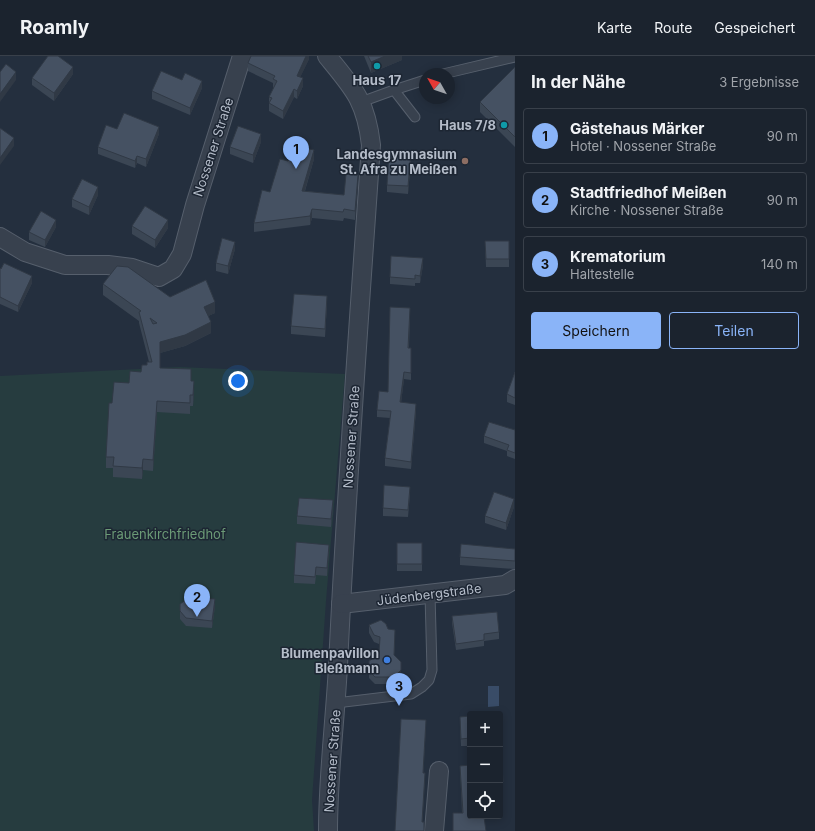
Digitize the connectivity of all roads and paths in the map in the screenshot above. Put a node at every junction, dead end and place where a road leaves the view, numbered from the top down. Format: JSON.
{"nodes":[{"id":1,"x":242,"y":56,"type":"edge"},
{"id":2,"x":327,"y":56,"type":"edge"},
{"id":3,"x":515,"y":57,"type":"edge"},
{"id":4,"x":455,"y":71,"type":"edge"},
{"id":5,"x":419,"y":82,"type":"edge"},
{"id":6,"x":394,"y":90,"type":"junction"},
{"id":7,"x":361,"y":102,"type":"junction"},
{"id":8,"x":415,"y":117,"type":"dead end"},
{"id":9,"x":0,"y":237,"type":"edge"},
{"id":10,"x":515,"y":579,"type":"edge"},
{"id":11,"x":430,"y":594,"type":"junction"},
{"id":12,"x":341,"y":604,"type":"junction"},
{"id":13,"x":336,"y":704,"type":"junction"},
{"id":14,"x":439,"y":771,"type":"dead end"},
{"id":15,"x":328,"y":831,"type":"edge"},
{"id":16,"x":434,"y":831,"type":"edge"}],
"edges":[{"from":1,"to":9,"type":"street","name":"Nossener Straße"},
{"from":2,"to":7,"type":"street","name":"Nossener Straße"},
{"from":3,"to":4,"type":"lane"},
{"from":5,"to":6,"type":"lane"},
{"from":6,"to":7,"type":"lane"},
{"from":6,"to":8,"type":"lane"},
{"from":7,"to":12,"type":"street","name":"Nossener Straße"},
{"from":10,"to":11,"type":"street","name":"Jüdenbergstraße"},
{"from":11,"to":12,"type":"street","name":"Jüdenbergstraße"},
{"from":11,"to":13,"type":"lane"},
{"from":12,"to":13,"type":"street","name":"Nossener Straße"},
{"from":13,"to":15,"type":"street","name":"Nossener Straße"},
{"from":14,"to":16,"type":"street"}]}
